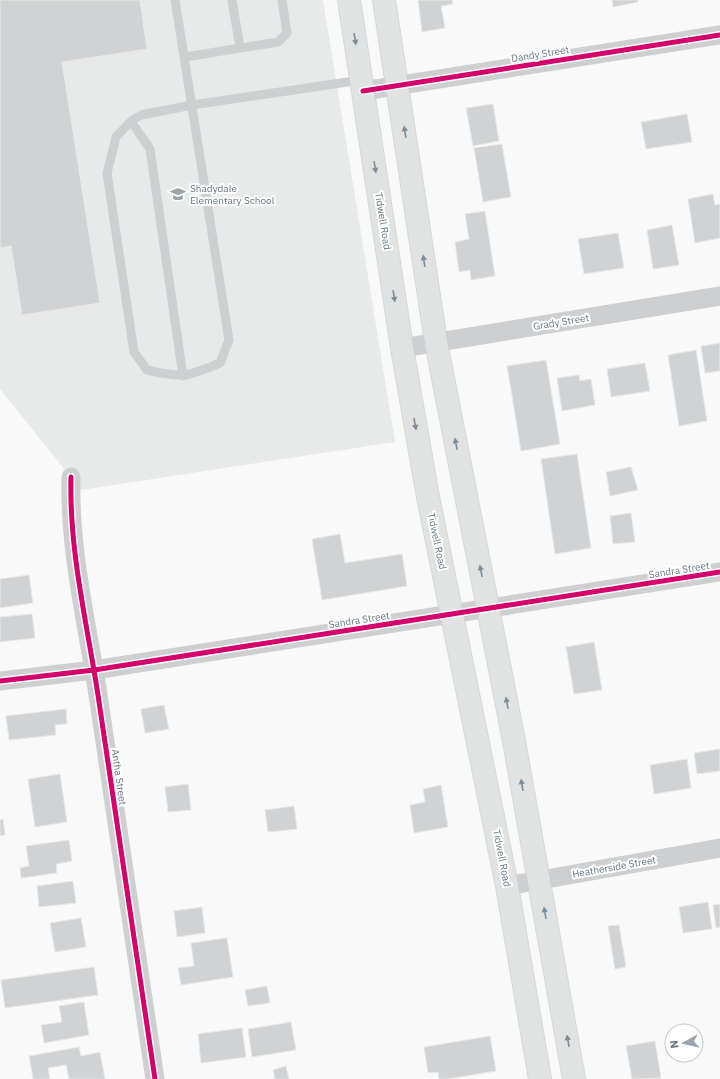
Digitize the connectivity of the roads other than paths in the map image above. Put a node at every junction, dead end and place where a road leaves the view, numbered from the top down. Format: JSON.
{"nodes":[{"id":1,"x":175,"y":0,"type":"edge"},
{"id":2,"x":232,"y":0,"type":"edge"},
{"id":3,"x":282,"y":0,"type":"edge"},
{"id":4,"x":349,"y":0,"type":"edge"},
{"id":5,"x":384,"y":0,"type":"edge"},
{"id":6,"x":720,"y":35,"type":"edge"},
{"id":7,"x":240,"y":48,"type":"junction"},
{"id":8,"x":185,"y":57,"type":"junction"},
{"id":9,"x":362,"y":85,"type":"junction"},
{"id":10,"x":398,"y":85,"type":"junction"},
{"id":11,"x":192,"y":105,"type":"junction"},
{"id":12,"x":131,"y":121,"type":"junction"},
{"id":13,"x":720,"y":296,"type":"edge"},
{"id":14,"x":436,"y":342,"type":"junction"},
{"id":15,"x":402,"y":348,"type":"junction"},
{"id":16,"x":183,"y":376,"type":"junction"},
{"id":17,"x":71,"y":477,"type":"dead end"},
{"id":18,"x":720,"y":572,"type":"edge"},
{"id":19,"x":488,"y":610,"type":"junction"},
{"id":20,"x":453,"y":614,"type":"junction"},
{"id":21,"x":94,"y":670,"type":"junction"},
{"id":22,"x":0,"y":681,"type":"edge"},
{"id":23,"x":720,"y":848,"type":"edge"},
{"id":24,"x":540,"y":880,"type":"junction"},
{"id":25,"x":507,"y":886,"type":"junction"},
{"id":26,"x":155,"y":1079,"type":"edge"},
{"id":27,"x":540,"y":1079,"type":"edge"},
{"id":28,"x":574,"y":1079,"type":"edge"}],
"edges":[{"from":1,"to":8,"type":"lane"},
{"from":2,"to":7,"type":"lane"},
{"from":3,"to":7,"type":"lane"},
{"from":4,"to":9,"type":"main road","name":"Tidwell Road","one_way":true},
{"from":5,"to":10,"type":"main road"},
{"from":6,"to":10,"type":"street","name":"Dandy Street"},
{"from":7,"to":8,"type":"lane"},
{"from":8,"to":11,"type":"lane"},
{"from":9,"to":10,"type":"street","name":"Dandy Street"},
{"from":9,"to":11,"type":"lane"},
{"from":9,"to":15,"type":"main road","name":"Tidwell Road","one_way":true},
{"from":14,"to":10,"type":"main road","one_way":true},
{"from":11,"to":12,"type":"lane"},
{"from":11,"to":16,"type":"lane"},
{"from":12,"to":16,"type":"lane"},
{"from":12,"to":16,"type":"lane"},
{"from":13,"to":14,"type":"street","name":"Grady Street"},
{"from":14,"to":15,"type":"street","name":"Grady Street"},
{"from":19,"to":14,"type":"main road","one_way":true},
{"from":15,"to":20,"type":"main road","name":"Tidwell Road","one_way":true},
{"from":17,"to":21,"type":"street","name":"Antha Street"},
{"from":18,"to":19,"type":"street","name":"Sandra Street"},
{"from":19,"to":20,"type":"street","name":"Sandra Street"},
{"from":24,"to":19,"type":"main road","one_way":true},
{"from":20,"to":21,"type":"street","name":"Sandra Street"},
{"from":20,"to":25,"type":"main road","name":"Tidwell Road"},
{"from":21,"to":22,"type":"street","name":"Sandra Street"},
{"from":21,"to":26,"type":"street","name":"Antha Street"},
{"from":23,"to":24,"type":"street","name":"Heatherside Street"},
{"from":24,"to":25,"type":"street","name":"Heatherside Street"},
{"from":28,"to":24,"type":"main road","one_way":true},
{"from":25,"to":27,"type":"main road","name":"Tidwell Road"}]}
